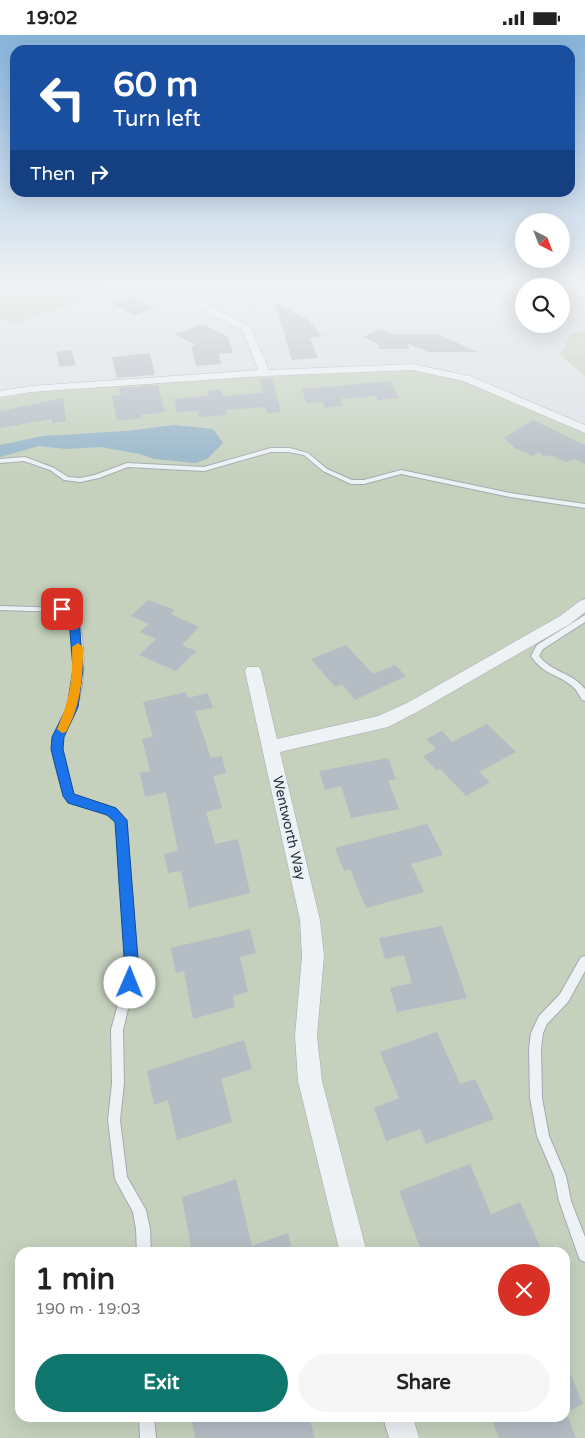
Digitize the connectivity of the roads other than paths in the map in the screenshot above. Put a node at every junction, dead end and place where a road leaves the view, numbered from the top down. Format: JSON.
{"nodes":[{"id":1,"x":254,"y":347,"type":"edge"},
{"id":2,"x":265,"y":373,"type":"junction"},
{"id":3,"x":0,"y":394,"type":"edge"},
{"id":4,"x":585,"y":429,"type":"edge"},
{"id":5,"x":0,"y":461,"type":"edge"},
{"id":6,"x":585,"y":506,"type":"edge"},
{"id":7,"x":585,"y":603,"type":"edge"},
{"id":8,"x":0,"y":608,"type":"edge"},
{"id":9,"x":585,"y":618,"type":"edge"},
{"id":10,"x":253,"y":671,"type":"dead end"},
{"id":11,"x":585,"y":698,"type":"edge"},
{"id":12,"x":271,"y":747,"type":"junction"},
{"id":13,"x":585,"y":961,"type":"edge"},
{"id":14,"x":144,"y":1247,"type":"edge"},
{"id":15,"x":352,"y":1247,"type":"edge"},
{"id":16,"x":585,"y":1255,"type":"edge"},
{"id":17,"x":146,"y":1422,"type":"edge"},
{"id":18,"x":399,"y":1422,"type":"edge"},
{"id":19,"x":148,"y":1438,"type":"edge"},
{"id":20,"x":404,"y":1438,"type":"edge"}],
"edges":[{"from":1,"to":2,"type":"street"},
{"from":2,"to":3,"type":"street"},
{"from":2,"to":4,"type":"street"},
{"from":5,"to":6,"type":"lane"},
{"from":7,"to":12,"type":"street"},
{"from":8,"to":14,"type":"lane"},
{"from":9,"to":11,"type":"lane"},
{"from":10,"to":12,"type":"street","name":"Wentworth Way"},
{"from":12,"to":15,"type":"street","name":"Wentworth Way"},
{"from":13,"to":16,"type":"lane"},
{"from":17,"to":19,"type":"lane"},
{"from":18,"to":20,"type":"street"}]}
